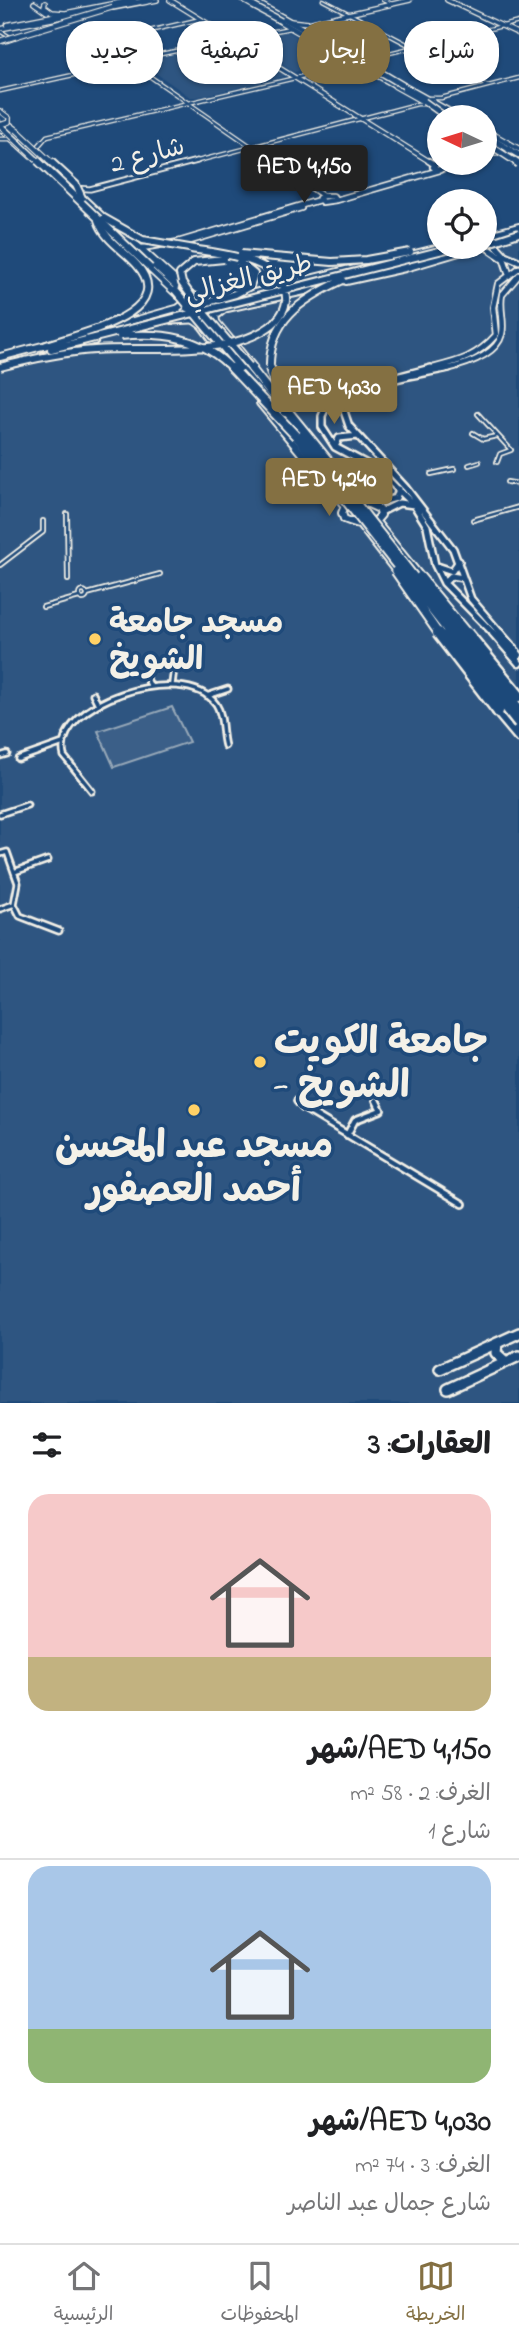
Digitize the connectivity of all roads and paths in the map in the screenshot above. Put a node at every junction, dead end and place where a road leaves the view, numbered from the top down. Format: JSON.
{"nodes":[{"id":1,"x":134,"y":0,"type":"edge"},
{"id":2,"x":144,"y":0,"type":"edge"},
{"id":3,"x":149,"y":0,"type":"edge"},
{"id":4,"x":157,"y":0,"type":"edge"},
{"id":5,"x":169,"y":0,"type":"edge"},
{"id":6,"x":243,"y":0,"type":"edge"},
{"id":7,"x":253,"y":0,"type":"edge"},
{"id":8,"x":323,"y":0,"type":"edge"},
{"id":9,"x":383,"y":0,"type":"edge"},
{"id":10,"x":410,"y":0,"type":"edge"},
{"id":11,"x":447,"y":0,"type":"edge"},
{"id":12,"x":47,"y":1,"type":"edge"},
{"id":13,"x":128,"y":1,"type":"edge"},
{"id":14,"x":33,"y":2,"type":"edge"},
{"id":15,"x":391,"y":4,"type":"junction"},
{"id":16,"x":111,"y":6,"type":"junction"},
{"id":17,"x":49,"y":13,"type":"junction"},
{"id":18,"x":348,"y":13,"type":"junction"},
{"id":19,"x":203,"y":20,"type":"joint"},
{"id":20,"x":519,"y":22,"type":"edge"},
{"id":21,"x":287,"y":24,"type":"junction"},
{"id":22,"x":283,"y":25,"type":"edge"},
{"id":23,"x":503,"y":26,"type":"junction"},
{"id":24,"x":295,"y":27,"type":"junction"},
{"id":25,"x":499,"y":27,"type":"edge"},
{"id":26,"x":3,"y":28,"type":"edge"},
{"id":27,"x":163,"y":29,"type":"edge"},
{"id":28,"x":519,"y":34,"type":"edge"},
{"id":29,"x":0,"y":40,"type":"edge"},
{"id":30,"x":404,"y":42,"type":"edge"},
{"id":31,"x":283,"y":69,"type":"edge"},
{"id":32,"x":297,"y":75,"type":"edge"},
{"id":33,"x":66,"y":76,"type":"edge"},
{"id":34,"x":294,"y":76,"type":"junction"},
{"id":35,"x":519,"y":78,"type":"edge"},
{"id":36,"x":390,"y":79,"type":"edge"},
{"id":37,"x":163,"y":83,"type":"edge"},
{"id":38,"x":390,"y":84,"type":"edge"},
{"id":39,"x":483,"y":84,"type":"edge"},
{"id":40,"x":404,"y":86,"type":"junction"},
{"id":41,"x":487,"y":86,"type":"junction"},
{"id":42,"x":0,"y":91,"type":"edge"},
{"id":43,"x":441,"y":98,"type":"junction"},
{"id":44,"x":405,"y":99,"type":"dead end"},
{"id":45,"x":422,"y":101,"type":"junction"},
{"id":46,"x":189,"y":102,"type":"junction"},
{"id":47,"x":437,"y":103,"type":"junction"},
{"id":48,"x":429,"y":105,"type":"edge"},
{"id":49,"x":439,"y":105,"type":"edge"},
{"id":50,"x":440,"y":105,"type":"edge"},
{"id":51,"x":0,"y":111,"type":"edge"},
{"id":52,"x":364,"y":119,"type":"junction"},
{"id":53,"x":0,"y":128,"type":"edge"},
{"id":54,"x":497,"y":139,"type":"edge"},
{"id":55,"x":497,"y":141,"type":"edge"},
{"id":56,"x":509,"y":143,"type":"junction"},
{"id":57,"x":519,"y":143,"type":"edge"},
{"id":58,"x":497,"y":145,"type":"edge"},
{"id":59,"x":498,"y":145,"type":"edge"},
{"id":60,"x":252,"y":147,"type":"junction"},
{"id":61,"x":32,"y":148,"type":"junction"},
{"id":62,"x":510,"y":152,"type":"junction"},
{"id":63,"x":519,"y":153,"type":"edge"},
{"id":64,"x":497,"y":154,"type":"edge"},
{"id":65,"x":427,"y":160,"type":"edge"},
{"id":66,"x":519,"y":164,"type":"edge"},
{"id":67,"x":427,"y":167,"type":"edge"},
{"id":68,"x":427,"y":174,"type":"edge"},
{"id":69,"x":75,"y":188,"type":"junction"},
{"id":70,"x":90,"y":189,"type":"junction"},
{"id":71,"x":331,"y":195,"type":"junction"},
{"id":72,"x":83,"y":197,"type":"junction"},
{"id":73,"x":322,"y":199,"type":"junction"},
{"id":74,"x":336,"y":200,"type":"junction"},
{"id":75,"x":101,"y":219,"type":"junction"},
{"id":76,"x":519,"y":229,"type":"edge"},
{"id":77,"x":497,"y":235,"type":"edge"},
{"id":78,"x":497,"y":235,"type":"edge"},
{"id":79,"x":497,"y":238,"type":"edge"},
{"id":80,"x":502,"y":238,"type":"junction"},
{"id":81,"x":142,"y":248,"type":"junction"},
{"id":82,"x":191,"y":248,"type":"junction"},
{"id":83,"x":155,"y":249,"type":"junction"},
{"id":84,"x":427,"y":250,"type":"edge"},
{"id":85,"x":427,"y":250,"type":"edge"},
{"id":86,"x":427,"y":251,"type":"edge"},
{"id":87,"x":427,"y":252,"type":"edge"},
{"id":88,"x":427,"y":252,"type":"edge"},
{"id":89,"x":497,"y":252,"type":"edge"},
{"id":90,"x":427,"y":254,"type":"edge"},
{"id":91,"x":397,"y":256,"type":"joint"},
{"id":92,"x":152,"y":257,"type":"junction"},
{"id":93,"x":434,"y":259,"type":"edge"},
{"id":94,"x":519,"y":261,"type":"edge"},
{"id":95,"x":368,"y":268,"type":"junction"},
{"id":96,"x":519,"y":268,"type":"edge"},
{"id":97,"x":509,"y":274,"type":"junction"},
{"id":98,"x":519,"y":275,"type":"edge"},
{"id":99,"x":346,"y":281,"type":"junction"},
{"id":100,"x":498,"y":284,"type":"junction"},
{"id":101,"x":506,"y":286,"type":"junction"},
{"id":102,"x":497,"y":296,"type":"junction"},
{"id":103,"x":205,"y":299,"type":"junction"},
{"id":104,"x":201,"y":310,"type":"junction"},
{"id":105,"x":181,"y":312,"type":"junction"},
{"id":106,"x":218,"y":315,"type":"junction"},
{"id":107,"x":194,"y":321,"type":"junction"},
{"id":108,"x":47,"y":347,"type":"junction"},
{"id":109,"x":0,"y":362,"type":"edge"},
{"id":110,"x":285,"y":412,"type":"junction"},
{"id":111,"x":478,"y":414,"type":"dead end"},
{"id":112,"x":349,"y":426,"type":"junction"},
{"id":113,"x":324,"y":431,"type":"junction"},
{"id":114,"x":473,"y":433,"type":"dead end"},
{"id":115,"x":498,"y":435,"type":"junction"},
{"id":116,"x":296,"y":436,"type":"junction"},
{"id":117,"x":358,"y":436,"type":"junction"},
{"id":118,"x":335,"y":447,"type":"junction"},
{"id":119,"x":479,"y":462,"type":"dead end"},
{"id":120,"x":497,"y":462,"type":"dead end"},
{"id":121,"x":469,"y":465,"type":"dead end"},
{"id":122,"x":454,"y":469,"type":"dead end"},
{"id":123,"x":431,"y":474,"type":"dead end"},
{"id":124,"x":507,"y":482,"type":"dead end"},
{"id":125,"x":519,"y":484,"type":"edge"},
{"id":126,"x":400,"y":489,"type":"junction"},
{"id":127,"x":362,"y":501,"type":"junction"},
{"id":128,"x":373,"y":504,"type":"junction"},
{"id":129,"x":414,"y":505,"type":"junction"},
{"id":130,"x":345,"y":506,"type":"junction"},
{"id":131,"x":519,"y":507,"type":"edge"},
{"id":132,"x":381,"y":512,"type":"junction"},
{"id":133,"x":67,"y":514,"type":"dead end"},
{"id":134,"x":473,"y":520,"type":"dead end"},
{"id":135,"x":43,"y":521,"type":"dead end"},
{"id":136,"x":376,"y":522,"type":"junction"},
{"id":137,"x":361,"y":526,"type":"junction"},
{"id":138,"x":388,"y":550,"type":"junction"},
{"id":139,"x":459,"y":561,"type":"junction"},
{"id":140,"x":0,"y":565,"type":"edge"},
{"id":141,"x":435,"y":565,"type":"junction"},
{"id":142,"x":160,"y":574,"type":"dead end"},
{"id":143,"x":463,"y":578,"type":"junction"},
{"id":144,"x":68,"y":580,"type":"dead end"},
{"id":145,"x":443,"y":583,"type":"junction"},
{"id":146,"x":43,"y":607,"type":"dead end"},
{"id":147,"x":519,"y":655,"type":"edge"},
{"id":148,"x":519,"y":663,"type":"edge"},
{"id":149,"x":174,"y":668,"type":"dead end"},
{"id":150,"x":146,"y":677,"type":"dead end"},
{"id":151,"x":172,"y":684,"type":"junction"},
{"id":152,"x":151,"y":687,"type":"junction"},
{"id":153,"x":228,"y":689,"type":"dead end"},
{"id":154,"x":93,"y":694,"type":"dead end"},
{"id":155,"x":206,"y":696,"type":"junction"},
{"id":156,"x":519,"y":699,"type":"edge"},
{"id":157,"x":98,"y":704,"type":"junction"},
{"id":158,"x":519,"y":710,"type":"edge"},
{"id":159,"x":519,"y":723,"type":"edge"},
{"id":160,"x":519,"y":734,"type":"edge"},
{"id":161,"x":63,"y":743,"type":"junction"},
{"id":162,"x":225,"y":746,"type":"dead end"},
{"id":163,"x":7,"y":754,"type":"dead end"},
{"id":164,"x":0,"y":757,"type":"edge"},
{"id":165,"x":18,"y":759,"type":"dead end"},
{"id":166,"x":92,"y":791,"type":"dead end"},
{"id":167,"x":27,"y":805,"type":"dead end"},
{"id":168,"x":0,"y":814,"type":"edge"},
{"id":169,"x":0,"y":854,"type":"edge"},
{"id":170,"x":48,"y":860,"type":"dead end"},
{"id":171,"x":14,"y":872,"type":"junction"},
{"id":172,"x":14,"y":904,"type":"junction"},
{"id":173,"x":0,"y":909,"type":"edge"},
{"id":174,"x":59,"y":932,"type":"dead end"},
{"id":175,"x":376,"y":1100,"type":"dead end"},
{"id":176,"x":297,"y":1101,"type":"dead end"},
{"id":177,"x":346,"y":1135,"type":"junction"},
{"id":178,"x":463,"y":1204,"type":"dead end"},
{"id":179,"x":519,"y":1333,"type":"edge"},
{"id":180,"x":497,"y":1343,"type":"junction"},
{"id":181,"x":519,"y":1356,"type":"edge"},
{"id":182,"x":506,"y":1362,"type":"junction"},
{"id":183,"x":440,"y":1369,"type":"dead end"},
{"id":184,"x":448,"y":1389,"type":"dead end"}],
"edges":[{"from":1,"to":13,"type":"highway"},
{"from":2,"to":16,"type":"highway"},
{"from":3,"to":16,"type":"highway"},
{"from":4,"to":26,"type":"main road"},
{"from":5,"to":19,"type":"street"},
{"from":6,"to":21,"type":"main road"},
{"from":6,"to":45,"type":"highway","bridge":true},
{"from":7,"to":21,"type":"main road"},
{"from":7,"to":40,"type":"highway","bridge":true},
{"from":8,"to":18,"type":"street"},
{"from":9,"to":15,"type":"street"},
{"from":10,"to":15,"type":"street"},
{"from":11,"to":23,"type":"street"},
{"from":12,"to":14,"type":"street"},
{"from":12,"to":17,"type":"street"},
{"from":13,"to":16,"type":"highway"},
{"from":13,"to":17,"type":"main road"},
{"from":13,"to":26,"type":"highway"},
{"from":14,"to":17,"type":"street"},
{"from":15,"to":18,"type":"street"},
{"from":16,"to":29,"type":"highway","bridge":true},
{"from":17,"to":26,"type":"main road"},
{"from":18,"to":21,"type":"street"},
{"from":18,"to":30,"type":"street"},
{"from":19,"to":27,"type":"street"},
{"from":20,"to":23,"type":"street"},
{"from":21,"to":22,"type":"street"},
{"from":21,"to":24,"type":"main road"},
{"from":21,"to":24,"type":"street"},
{"from":23,"to":25,"type":"street"},
{"from":23,"to":28,"type":"street"},
{"from":24,"to":40,"type":"highway","bridge":true},
{"from":26,"to":29,"type":"street"},
{"from":31,"to":34,"type":"street"},
{"from":32,"to":34,"type":"street"},
{"from":33,"to":42,"type":"street"},
{"from":34,"to":46,"type":"street"},
{"from":34,"to":52,"type":"street"},
{"from":35,"to":41,"type":"street","name":"شارع 2"},
{"from":36,"to":45,"type":"main road"},
{"from":37,"to":46,"type":"street"},
{"from":38,"to":45,"type":"main road"},
{"from":39,"to":41,"type":"street"},
{"from":40,"to":49,"type":"highway","bridge":true},
{"from":41,"to":43,"type":"street","name":"شارع 2"},
{"from":43,"to":45,"type":"street","name":"شارع 2"},
{"from":43,"to":47,"type":"street"},
{"from":44,"to":45,"type":"main road"},
{"from":45,"to":47,"type":"main road"},
{"from":45,"to":48,"type":"highway","bridge":true},
{"from":45,"to":52,"type":"street","name":"شارع 2"},
{"from":46,"to":60,"type":"street"},
{"from":46,"to":61,"type":"street"},
{"from":47,"to":50,"type":"main road"},
{"from":51,"to":53,"type":"main road","bridge":true},
{"from":52,"to":60,"type":"street","name":"شارع 2"},
{"from":52,"to":65,"type":"street"},
{"from":53,"to":61,"type":"highway","bridge":true},
{"from":53,"to":72,"type":"highway","bridge":true},
{"from":53,"to":72,"type":"highway","bridge":true},
{"from":53,"to":105,"type":"main road"},
{"from":54,"to":56,"type":"main road"},
{"from":55,"to":63,"type":"highway"},
{"from":56,"to":57,"type":"street"},
{"from":56,"to":63,"type":"main road"},
{"from":58,"to":66,"type":"highway","bridge":true},
{"from":59,"to":62,"type":"main road"},
{"from":60,"to":70,"type":"street","name":"شارع 2"},
{"from":60,"to":73,"type":"street"},
{"from":61,"to":69,"type":"main road"},
{"from":61,"to":75,"type":"highway","bridge":true},
{"from":62,"to":63,"type":"main road"},
{"from":62,"to":64,"type":"street"},
{"from":67,"to":71,"type":"street"},
{"from":68,"to":74,"type":"street"},
{"from":69,"to":70,"type":"street","name":"شارع 2"},
{"from":69,"to":72,"type":"main road"},
{"from":70,"to":72,"type":"street","name":"شارع 2"},
{"from":71,"to":73,"type":"street"},
{"from":71,"to":74,"type":"street"},
{"from":72,"to":75,"type":"highway","bridge":true},
{"from":72,"to":81,"type":"main road"},
{"from":73,"to":74,"type":"street"},
{"from":73,"to":83,"type":"street"},
{"from":75,"to":82,"type":"highway","bridge":true},
{"from":75,"to":104,"type":"highway","bridge":true},
{"from":75,"to":108,"type":"highway","bridge":true},
{"from":75,"to":116,"type":"highway","bridge":true},
{"from":76,"to":77,"type":"highway","bridge":true},
{"from":76,"to":78,"type":"highway"},
{"from":76,"to":80,"type":"main road"},
{"from":79,"to":80,"type":"main road"},
{"from":80,"to":94,"type":"main road"},
{"from":81,"to":83,"type":"street"},
{"from":81,"to":92,"type":"main road"},
{"from":82,"to":84,"type":"highway","bridge":true},
{"from":82,"to":109,"type":"highway","bridge":true},
{"from":83,"to":92,"type":"street"},
{"from":85,"to":91,"type":"highway"},
{"from":86,"to":105,"type":"highway","name":"طريق الغزالي","bridge":true},
{"from":87,"to":105,"type":"highway","bridge":true},
{"from":88,"to":99,"type":"main road","name":"طريق الغزالي"},
{"from":89,"to":97,"type":"main road"},
{"from":90,"to":95,"type":"highway","name":"طريق الغزالي","bridge":true},
{"from":91,"to":103,"type":"main road","name":"طريق الغزالي"},
{"from":92,"to":103,"type":"main road"},
{"from":93,"to":99,"type":"highway"},
{"from":95,"to":105,"type":"highway","name":"طريق الغزالي","bridge":true},
{"from":95,"to":110,"type":"highway","bridge":true},
{"from":96,"to":97,"type":"street"},
{"from":97,"to":100,"type":"street"},
{"from":98,"to":101,"type":"street"},
{"from":99,"to":106,"type":"main road","name":"طريق الغزالي"},
{"from":100,"to":101,"type":"street"},
{"from":100,"to":102,"type":"street"},
{"from":101,"to":102,"type":"street"},
{"from":102,"to":112,"type":"street"},
{"from":102,"to":113,"type":"street"},
{"from":103,"to":105,"type":"main road","name":"طريق الغزالي"},
{"from":103,"to":106,"type":"main road"},
{"from":104,"to":105,"type":"highway","bridge":true},
{"from":104,"to":110,"type":"highway","bridge":true},
{"from":105,"to":107,"type":"main road"},
{"from":105,"to":108,"type":"highway","name":"طريق الغزالي","bridge":true},
{"from":105,"to":109,"type":"main road","name":"طريق الغزالي"},
{"from":105,"to":109,"type":"main road","name":"طريق الغزالي"},
{"from":106,"to":107,"type":"main road","name":"طريق الغزالي"},
{"from":106,"to":127,"type":"main road"},
{"from":107,"to":130,"type":"main road"},
{"from":108,"to":109,"type":"highway","bridge":true},
{"from":108,"to":116,"type":"highway","bridge":true},
{"from":110,"to":138,"type":"highway","bridge":true},
{"from":111,"to":115,"type":"street"},
{"from":112,"to":113,"type":"street"},
{"from":112,"to":117,"type":"street"},
{"from":113,"to":118,"type":"street"},
{"from":114,"to":115,"type":"street"},
{"from":115,"to":120,"type":"street"},
{"from":116,"to":138,"type":"highway","bridge":true},
{"from":117,"to":118,"type":"street"},
{"from":117,"to":139,"type":"street"},
{"from":118,"to":126,"type":"street"},
{"from":119,"to":121,"type":"street"},
{"from":122,"to":123,"type":"street"},
{"from":124,"to":125,"type":"street"},
{"from":126,"to":128,"type":"street"},
{"from":126,"to":129,"type":"street"},
{"from":127,"to":128,"type":"main road"},
{"from":127,"to":130,"type":"main road"},
{"from":128,"to":132,"type":"main road"},
{"from":129,"to":132,"type":"street"},
{"from":129,"to":141,"type":"street"},
{"from":130,"to":137,"type":"main road"},
{"from":131,"to":134,"type":"street"},
{"from":132,"to":136,"type":"main road"},
{"from":133,"to":144,"type":"street"},
{"from":135,"to":140,"type":"street"},
{"from":136,"to":137,"type":"main road"},
{"from":136,"to":156,"type":"main road"},
{"from":137,"to":160,"type":"main road"},
{"from":138,"to":156,"type":"highway","bridge":true},
{"from":138,"to":158,"type":"highway","bridge":true},
{"from":138,"to":159,"type":"highway","bridge":true},
{"from":138,"to":160,"type":"highway","bridge":true},
{"from":139,"to":141,"type":"street"},
{"from":139,"to":143,"type":"street"},
{"from":141,"to":145,"type":"street"},
{"from":142,"to":146,"type":"street"},
{"from":143,"to":145,"type":"street"},
{"from":143,"to":147,"type":"street"},
{"from":145,"to":148,"type":"street"},
{"from":149,"to":151,"type":"street"},
{"from":150,"to":152,"type":"street"},
{"from":151,"to":152,"type":"street"},
{"from":151,"to":155,"type":"street"},
{"from":152,"to":157,"type":"street"},
{"from":153,"to":155,"type":"street"},
{"from":154,"to":157,"type":"street"},
{"from":155,"to":162,"type":"street"},
{"from":157,"to":161,"type":"street"},
{"from":161,"to":165,"type":"street"},
{"from":161,"to":166,"type":"street"},
{"from":163,"to":164,"type":"street"},
{"from":167,"to":168,"type":"street"},
{"from":169,"to":171,"type":"street"},
{"from":170,"to":171,"type":"street"},
{"from":171,"to":172,"type":"street"},
{"from":172,"to":173,"type":"street"},
{"from":172,"to":174,"type":"street"},
{"from":175,"to":177,"type":"street"},
{"from":176,"to":177,"type":"street"},
{"from":177,"to":178,"type":"street"},
{"from":179,"to":180,"type":"street"},
{"from":180,"to":182,"type":"street"},
{"from":180,"to":183,"type":"street"},
{"from":181,"to":182,"type":"street"},
{"from":182,"to":184,"type":"street"}]}
